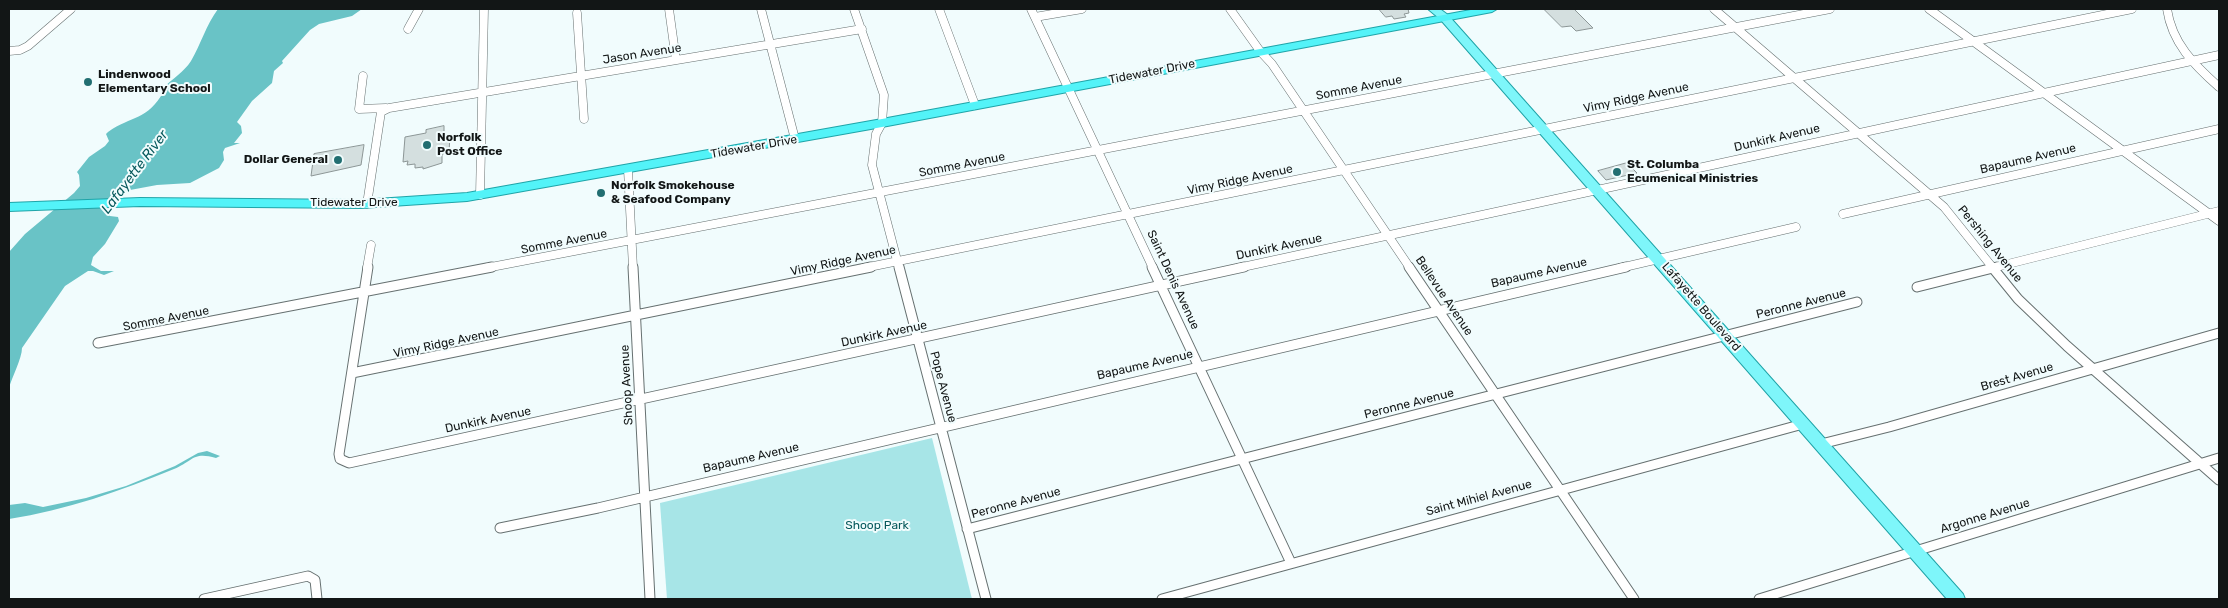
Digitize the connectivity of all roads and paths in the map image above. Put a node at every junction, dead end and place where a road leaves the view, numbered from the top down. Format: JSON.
{"nodes":[{"id":1,"x":71,"y":9,"type":"edge"},
{"id":2,"x":419,"y":9,"type":"edge"},
{"id":3,"x":484,"y":9,"type":"edge"},
{"id":4,"x":669,"y":9,"type":"edge"},
{"id":5,"x":761,"y":9,"type":"edge"},
{"id":6,"x":854,"y":9,"type":"edge"},
{"id":7,"x":939,"y":9,"type":"edge"},
{"id":8,"x":1032,"y":9,"type":"edge"},
{"id":9,"x":1082,"y":9,"type":"edge"},
{"id":10,"x":1230,"y":9,"type":"edge"},
{"id":11,"x":1433,"y":9,"type":"edge"},
{"id":12,"x":1492,"y":9,"type":"edge"},
{"id":13,"x":1714,"y":9,"type":"edge"},
{"id":14,"x":1830,"y":9,"type":"edge"},
{"id":15,"x":1929,"y":9,"type":"edge"},
{"id":16,"x":2132,"y":9,"type":"edge"},
{"id":17,"x":2167,"y":9,"type":"edge"},
{"id":18,"x":577,"y":13,"type":"dead end"},
{"id":19,"x":1444,"y":13,"type":"edge"},
{"id":20,"x":1035,"y":17,"type":"junction"},
{"id":21,"x":1734,"y":27,"type":"junction"},
{"id":22,"x":408,"y":29,"type":"dead end"},
{"id":23,"x":862,"y":29,"type":"junction"},
{"id":24,"x":1973,"y":41,"type":"junction"},
{"id":25,"x":770,"y":44,"type":"junction"},
{"id":26,"x":9,"y":51,"type":"edge"},
{"id":27,"x":1260,"y":51,"type":"junction"},
{"id":28,"x":2219,"y":55,"type":"edge"},
{"id":29,"x":676,"y":60,"type":"junction"},
{"id":30,"x":2192,"y":61,"type":"junction"},
{"id":31,"x":1495,"y":74,"type":"junction"},
{"id":32,"x":581,"y":75,"type":"junction"},
{"id":33,"x":363,"y":76,"type":"dead end"},
{"id":34,"x":1792,"y":77,"type":"junction"},
{"id":35,"x":2219,"y":87,"type":"edge"},
{"id":36,"x":1069,"y":88,"type":"junction"},
{"id":37,"x":482,"y":92,"type":"junction"},
{"id":38,"x":2043,"y":93,"type":"junction"},
{"id":39,"x":975,"y":105,"type":"junction"},
{"id":40,"x":389,"y":108,"type":"junction"},
{"id":41,"x":1304,"y":111,"type":"junction"},
{"id":42,"x":584,"y":119,"type":"dead end"},
{"id":43,"x":882,"y":124,"type":"junction"},
{"id":44,"x":2219,"y":128,"type":"edge"},
{"id":45,"x":1544,"y":129,"type":"junction"},
{"id":46,"x":1857,"y":133,"type":"junction"},
{"id":47,"x":795,"y":139,"type":"junction"},
{"id":48,"x":1098,"y":150,"type":"junction"},
{"id":49,"x":2123,"y":151,"type":"junction"},
{"id":50,"x":1345,"y":169,"type":"junction"},
{"id":51,"x":628,"y":170,"type":"junction"},
{"id":52,"x":1598,"y":190,"type":"junction"},
{"id":53,"x":880,"y":193,"type":"junction"},
{"id":54,"x":480,"y":195,"type":"junction"},
{"id":55,"x":1929,"y":195,"type":"junction"},
{"id":56,"x":151,"y":202,"type":"joint"},
{"id":57,"x":367,"y":204,"type":"junction"},
{"id":58,"x":9,"y":207,"type":"edge"},
{"id":59,"x":2219,"y":211,"type":"edge"},
{"id":60,"x":1843,"y":214,"type":"dead end"},
{"id":61,"x":2209,"y":214,"type":"junction"},
{"id":62,"x":1128,"y":215,"type":"junction"},
{"id":63,"x":2219,"y":221,"type":"edge"},
{"id":64,"x":1796,"y":227,"type":"dead end"},
{"id":65,"x":1389,"y":236,"type":"junction"},
{"id":66,"x":631,"y":240,"type":"junction"},
{"id":67,"x":371,"y":245,"type":"dead end"},
{"id":68,"x":1659,"y":259,"type":"junction"},
{"id":69,"x":897,"y":262,"type":"junction"},
{"id":70,"x":1993,"y":268,"type":"junction"},
{"id":71,"x":1162,"y":286,"type":"junction"},
{"id":72,"x":1917,"y":287,"type":"dead end"},
{"id":73,"x":364,"y":292,"type":"junction"},
{"id":74,"x":1857,"y":302,"type":"dead end"},
{"id":75,"x":1439,"y":311,"type":"junction"},
{"id":76,"x":636,"y":315,"type":"junction"},
{"id":77,"x":2219,"y":333,"type":"edge"},
{"id":78,"x":1726,"y":336,"type":"junction"},
{"id":79,"x":918,"y":340,"type":"junction"},
{"id":80,"x":98,"y":343,"type":"dead end"},
{"id":81,"x":1200,"y":366,"type":"junction"},
{"id":82,"x":2092,"y":368,"type":"junction"},
{"id":83,"x":352,"y":373,"type":"junction"},
{"id":84,"x":1495,"y":395,"type":"junction"},
{"id":85,"x":640,"y":400,"type":"junction"},
{"id":86,"x":1803,"y":424,"type":"junction"},
{"id":87,"x":941,"y":427,"type":"junction"},
{"id":88,"x":1821,"y":444,"type":"junction"},
{"id":89,"x":1243,"y":458,"type":"junction"},
{"id":90,"x":2219,"y":458,"type":"edge"},
{"id":91,"x":2201,"y":464,"type":"junction"},
{"id":92,"x":2219,"y":480,"type":"edge"},
{"id":93,"x":1559,"y":489,"type":"junction"},
{"id":94,"x":645,"y":497,"type":"junction"},
{"id":95,"x":500,"y":528,"type":"dead end"},
{"id":96,"x":967,"y":529,"type":"junction"},
{"id":97,"x":1914,"y":551,"type":"junction"},
{"id":98,"x":1291,"y":562,"type":"junction"},
{"id":99,"x":204,"y":599,"type":"edge"},
{"id":100,"x":317,"y":599,"type":"edge"},
{"id":101,"x":650,"y":599,"type":"edge"},
{"id":102,"x":986,"y":599,"type":"edge"},
{"id":103,"x":1162,"y":599,"type":"edge"},
{"id":104,"x":1634,"y":599,"type":"edge"},
{"id":105,"x":1759,"y":599,"type":"edge"},
{"id":106,"x":1957,"y":599,"type":"edge"}],
"edges":[{"from":1,"to":26,"type":"street"},
{"from":2,"to":22,"type":"street"},
{"from":3,"to":37,"type":"street"},
{"from":4,"to":29,"type":"street"},
{"from":5,"to":25,"type":"street"},
{"from":6,"to":23,"type":"street","name":"Pope Avenue"},
{"from":7,"to":39,"type":"street"},
{"from":8,"to":20,"type":"street","name":"Saint Denis Avenue"},
{"from":9,"to":20,"type":"street"},
{"from":10,"to":27,"type":"street","name":"Bellevue Avenue"},
{"from":11,"to":19,"type":"main road","name":"Lafayette Boulevard"},
{"from":12,"to":19,"type":"highway","name":"Tidewater Drive"},
{"from":13,"to":21,"type":"street","name":"Pershing Avenue"},
{"from":14,"to":21,"type":"street","name":"Somme Avenue"},
{"from":15,"to":24,"type":"street"},
{"from":16,"to":24,"type":"street","name":"Vimy Ridge Avenue"},
{"from":17,"to":30,"type":"street"},
{"from":18,"to":32,"type":"street"},
{"from":19,"to":27,"type":"highway","name":"Tidewater Drive"},
{"from":19,"to":31,"type":"main road","name":"Lafayette Boulevard"},
{"from":20,"to":36,"type":"street","name":"Saint Denis Avenue"},
{"from":21,"to":31,"type":"street","name":"Somme Avenue"},
{"from":21,"to":34,"type":"street","name":"Pershing Avenue"},
{"from":23,"to":25,"type":"street","name":"Jason Avenue"},
{"from":23,"to":43,"type":"street","name":"Pope Avenue"},
{"from":24,"to":34,"type":"street","name":"Vimy Ridge Avenue"},
{"from":24,"to":38,"type":"street"},
{"from":25,"to":29,"type":"street","name":"Jason Avenue"},
{"from":25,"to":47,"type":"street"},
{"from":27,"to":36,"type":"highway","name":"Tidewater Drive"},
{"from":27,"to":41,"type":"street","name":"Bellevue Avenue"},
{"from":28,"to":30,"type":"street","name":"Dunkirk Avenue"},
{"from":29,"to":32,"type":"street","name":"Jason Avenue"},
{"from":30,"to":35,"type":"street"},
{"from":30,"to":38,"type":"street","name":"Dunkirk Avenue"},
{"from":31,"to":41,"type":"street","name":"Somme Avenue"},
{"from":31,"to":45,"type":"main road","name":"Lafayette Boulevard"},
{"from":32,"to":37,"type":"street","name":"Jason Avenue"},
{"from":32,"to":42,"type":"street"},
{"from":33,"to":40,"type":"street"},
{"from":34,"to":45,"type":"street","name":"Vimy Ridge Avenue"},
{"from":34,"to":46,"type":"street","name":"Pershing Avenue"},
{"from":36,"to":39,"type":"highway","name":"Tidewater Drive"},
{"from":36,"to":48,"type":"street","name":"Saint Denis Avenue"},
{"from":37,"to":40,"type":"street","name":"Jason Avenue"},
{"from":37,"to":54,"type":"street"},
{"from":38,"to":46,"type":"street","name":"Dunkirk Avenue"},
{"from":38,"to":49,"type":"street"},
{"from":39,"to":43,"type":"highway","name":"Tidewater Drive"},
{"from":40,"to":57,"type":"street"},
{"from":41,"to":48,"type":"street","name":"Somme Avenue"},
{"from":41,"to":50,"type":"street","name":"Bellevue Avenue"},
{"from":43,"to":47,"type":"highway","name":"Tidewater Drive"},
{"from":43,"to":53,"type":"street","name":"Pope Avenue"},
{"from":44,"to":49,"type":"street","name":"Bapaume Avenue"},
{"from":45,"to":50,"type":"street","name":"Vimy Ridge Avenue"},
{"from":45,"to":52,"type":"main road","name":"Lafayette Boulevard"},
{"from":46,"to":52,"type":"street","name":"Dunkirk Avenue"},
{"from":46,"to":55,"type":"street","name":"Pershing Avenue"},
{"from":47,"to":51,"type":"highway","name":"Tidewater Drive"},
{"from":48,"to":53,"type":"street","name":"Somme Avenue"},
{"from":48,"to":62,"type":"street","name":"Saint Denis Avenue"},
{"from":49,"to":55,"type":"street","name":"Bapaume Avenue"},
{"from":49,"to":61,"type":"street"},
{"from":50,"to":62,"type":"street","name":"Vimy Ridge Avenue"},
{"from":50,"to":65,"type":"street","name":"Bellevue Avenue"},
{"from":51,"to":54,"type":"highway","name":"Tidewater Drive"},
{"from":51,"to":66,"type":"street","name":"Shoop Avenue"},
{"from":52,"to":65,"type":"street","name":"Dunkirk Avenue"},
{"from":52,"to":68,"type":"main road","name":"Lafayette Boulevard"},
{"from":53,"to":66,"type":"street","name":"Somme Avenue"},
{"from":53,"to":69,"type":"street","name":"Pope Avenue"},
{"from":54,"to":57,"type":"highway","name":"Tidewater Drive"},
{"from":55,"to":60,"type":"street","name":"Bapaume Avenue"},
{"from":55,"to":70,"type":"street","name":"Pershing Avenue"},
{"from":56,"to":57,"type":"highway","name":"Tidewater Drive"},
{"from":56,"to":58,"type":"highway","name":"Tidewater Drive"},
{"from":59,"to":61,"type":"street"},
{"from":61,"to":63,"type":"street"},
{"from":61,"to":70,"type":"street"},
{"from":62,"to":69,"type":"street","name":"Vimy Ridge Avenue"},
{"from":62,"to":71,"type":"street","name":"Saint Denis Avenue"},
{"from":64,"to":68,"type":"street","name":"Bapaume Avenue"},
{"from":65,"to":71,"type":"street","name":"Dunkirk Avenue"},
{"from":65,"to":75,"type":"street","name":"Bellevue Avenue"},
{"from":66,"to":73,"type":"street","name":"Somme Avenue"},
{"from":66,"to":76,"type":"street","name":"Shoop Avenue"},
{"from":67,"to":73,"type":"street"},
{"from":68,"to":75,"type":"street","name":"Bapaume Avenue"},
{"from":68,"to":78,"type":"main road","name":"Lafayette Boulevard"},
{"from":69,"to":76,"type":"street","name":"Vimy Ridge Avenue"},
{"from":69,"to":79,"type":"street","name":"Pope Avenue"},
{"from":70,"to":72,"type":"street"},
{"from":70,"to":82,"type":"street","name":"Pershing Avenue"},
{"from":71,"to":79,"type":"street","name":"Dunkirk Avenue"},
{"from":71,"to":81,"type":"street","name":"Saint Denis Avenue"},
{"from":73,"to":80,"type":"street","name":"Somme Avenue"},
{"from":73,"to":83,"type":"street"},
{"from":74,"to":78,"type":"street","name":"Peronne Avenue"},
{"from":75,"to":81,"type":"street","name":"Bapaume Avenue"},
{"from":75,"to":84,"type":"street","name":"Bellevue Avenue"},
{"from":76,"to":83,"type":"street","name":"Vimy Ridge Avenue"},
{"from":76,"to":85,"type":"street","name":"Shoop Avenue"},
{"from":77,"to":82,"type":"street","name":"Brest Avenue"},
{"from":78,"to":84,"type":"street","name":"Peronne Avenue"},
{"from":78,"to":86,"type":"main road","name":"Lafayette Boulevard"},
{"from":79,"to":85,"type":"street","name":"Dunkirk Avenue"},
{"from":79,"to":87,"type":"street","name":"Pope Avenue"},
{"from":81,"to":87,"type":"street","name":"Bapaume Avenue"},
{"from":81,"to":89,"type":"street","name":"Saint Denis Avenue"},
{"from":82,"to":88,"type":"street","name":"Brest Avenue"},
{"from":82,"to":91,"type":"street","name":"Pershing Avenue"},
{"from":83,"to":85,"type":"street","name":"Dunkirk Avenue"},
{"from":84,"to":89,"type":"street","name":"Peronne Avenue"},
{"from":84,"to":93,"type":"street","name":"Bellevue Avenue"},
{"from":85,"to":94,"type":"street","name":"Shoop Avenue"},
{"from":86,"to":88,"type":"main road","name":"Lafayette Boulevard"},
{"from":86,"to":93,"type":"street","name":"Saint Mihiel Avenue"},
{"from":87,"to":94,"type":"street","name":"Bapaume Avenue"},
{"from":87,"to":96,"type":"street","name":"Pope Avenue"},
{"from":88,"to":97,"type":"main road","name":"Lafayette Boulevard"},
{"from":89,"to":96,"type":"street","name":"Peronne Avenue"},
{"from":89,"to":98,"type":"street","name":"Saint Denis Avenue"},
{"from":90,"to":91,"type":"street","name":"Argonne Avenue"},
{"from":91,"to":92,"type":"street","name":"Pershing Avenue"},
{"from":91,"to":97,"type":"street","name":"Argonne Avenue"},
{"from":93,"to":98,"type":"street","name":"Saint Mihiel Avenue"},
{"from":93,"to":104,"type":"street","name":"Bellevue Avenue"},
{"from":94,"to":95,"type":"street","name":"Bapaume Avenue"},
{"from":94,"to":101,"type":"street","name":"Shoop Avenue"},
{"from":96,"to":102,"type":"street","name":"Pope Avenue"},
{"from":97,"to":105,"type":"street","name":"Argonne Avenue"},
{"from":97,"to":106,"type":"main road","name":"Lafayette Boulevard"},
{"from":98,"to":103,"type":"street","name":"Saint Mihiel Avenue"},
{"from":99,"to":100,"type":"street"}]}
